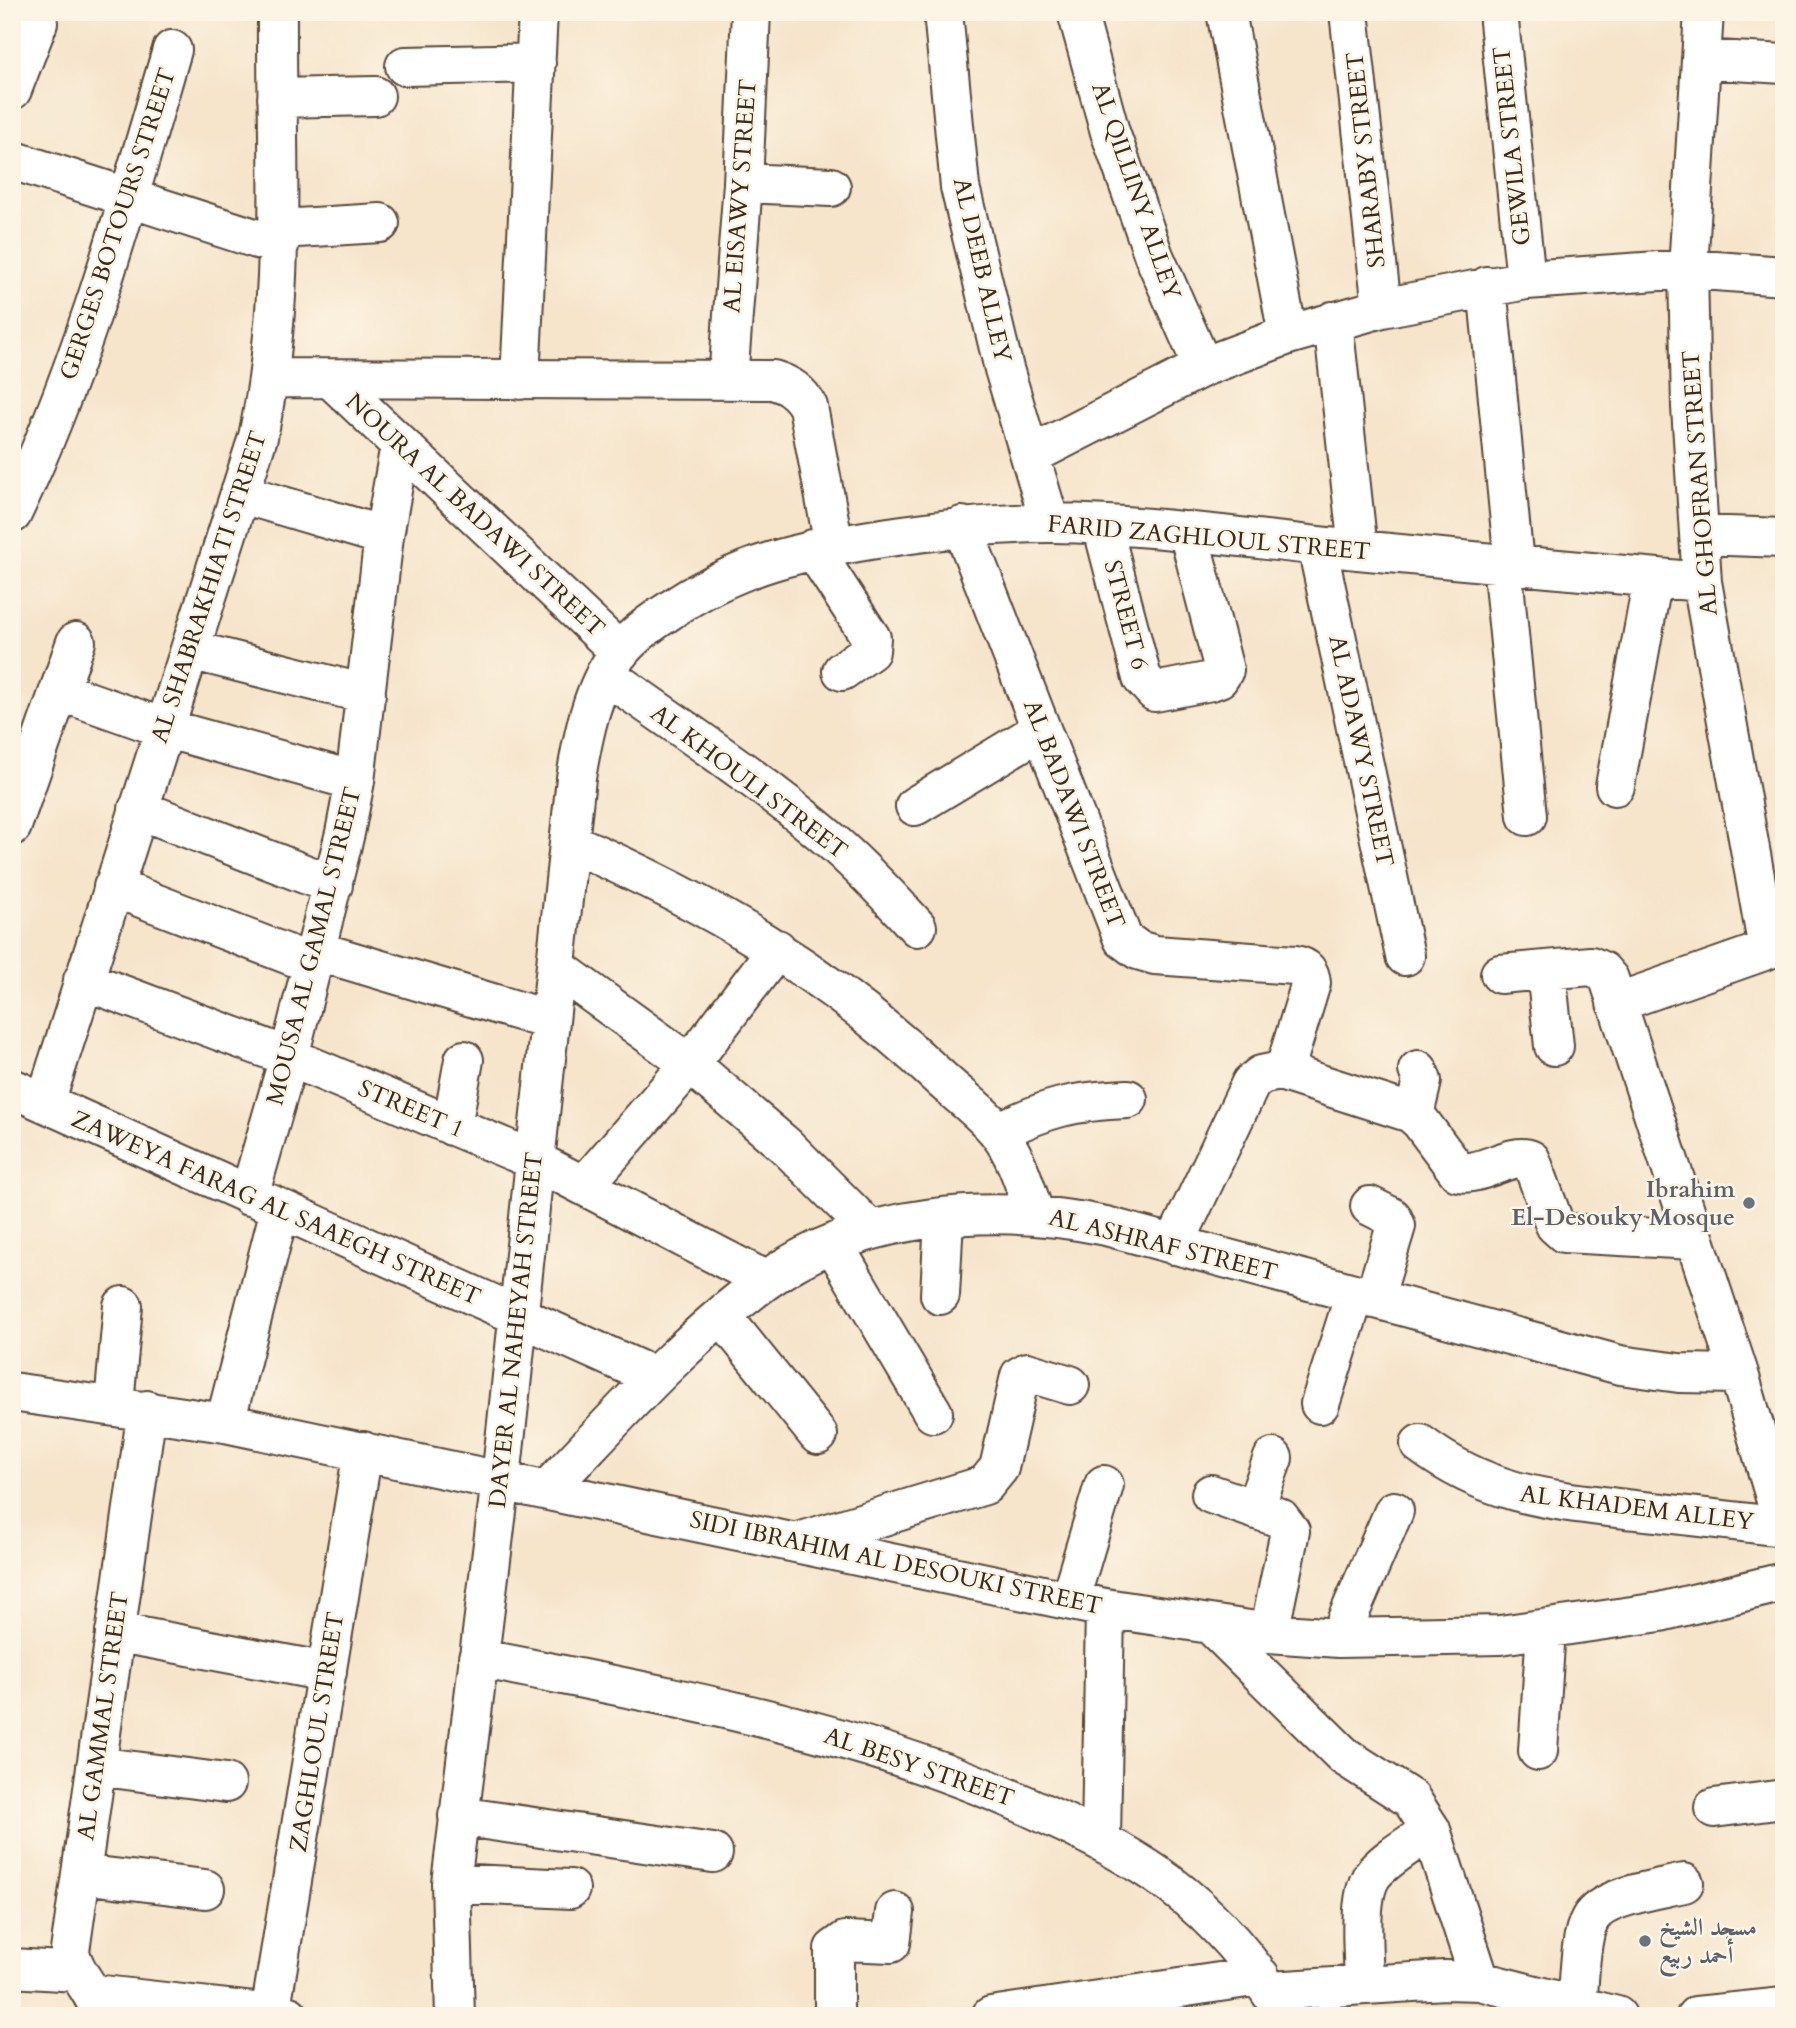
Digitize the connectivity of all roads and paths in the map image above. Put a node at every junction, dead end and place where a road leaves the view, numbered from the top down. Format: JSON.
{"nodes":[{"id":1,"x":277,"y":12,"type":"edge"},
{"id":2,"x":538,"y":12,"type":"edge"},
{"id":3,"x":751,"y":12,"type":"edge"},
{"id":4,"x":943,"y":12,"type":"edge"},
{"id":5,"x":1077,"y":12,"type":"edge"},
{"id":6,"x":1226,"y":12,"type":"edge"},
{"id":7,"x":1349,"y":12,"type":"edge"},
{"id":8,"x":1498,"y":12,"type":"edge"},
{"id":9,"x":1704,"y":12,"type":"edge"},
{"id":10,"x":38,"y":23,"type":"dead end"},
{"id":11,"x":172,"y":50,"type":"dead end"},
{"id":12,"x":1701,"y":59,"type":"junction"},
{"id":13,"x":536,"y":63,"type":"junction"},
{"id":14,"x":1784,"y":64,"type":"edge"},
{"id":15,"x":405,"y":66,"type":"dead end"},
{"id":16,"x":12,"y":90,"type":"edge"},
{"id":17,"x":376,"y":96,"type":"dead end"},
{"id":18,"x":277,"y":98,"type":"junction"},
{"id":19,"x":12,"y":160,"type":"edge"},
{"id":20,"x":743,"y":183,"type":"junction"},
{"id":21,"x":831,"y":187,"type":"dead end"},
{"id":22,"x":129,"y":198,"type":"junction"},
{"id":23,"x":380,"y":223,"type":"dead end"},
{"id":24,"x":280,"y":238,"type":"junction"},
{"id":25,"x":1688,"y":269,"type":"junction"},
{"id":26,"x":1784,"y":276,"type":"edge"},
{"id":27,"x":1526,"y":280,"type":"junction"},
{"id":28,"x":1487,"y":286,"type":"junction"},
{"id":29,"x":1382,"y":308,"type":"junction"},
{"id":30,"x":1333,"y":321,"type":"junction"},
{"id":31,"x":1288,"y":335,"type":"junction"},
{"id":32,"x":1203,"y":367,"type":"junction"},
{"id":33,"x":270,"y":378,"type":"junction"},
{"id":34,"x":331,"y":379,"type":"junction"},
{"id":35,"x":520,"y":380,"type":"junction"},
{"id":36,"x":728,"y":380,"type":"junction"},
{"id":37,"x":400,"y":445,"type":"junction"},
{"id":38,"x":1031,"y":455,"type":"junction"},
{"id":39,"x":242,"y":494,"type":"junction"},
{"id":40,"x":12,"y":514,"type":"edge"},
{"id":41,"x":1050,"y":523,"type":"junction"},
{"id":42,"x":1102,"y":525,"type":"junction"},
{"id":43,"x":962,"y":526,"type":"junction"},
{"id":44,"x":1188,"y":531,"type":"junction"},
{"id":45,"x":1700,"y":535,"type":"junction"},
{"id":46,"x":384,"y":536,"type":"junction"},
{"id":47,"x":1784,"y":538,"type":"edge"},
{"id":48,"x":1317,"y":546,"type":"junction"},
{"id":49,"x":824,"y":547,"type":"junction"},
{"id":50,"x":1358,"y":550,"type":"junction"},
{"id":51,"x":1508,"y":564,"type":"junction"},
{"id":52,"x":1653,"y":578,"type":"junction"},
{"id":53,"x":1702,"y":582,"type":"junction"},
{"id":54,"x":76,"y":642,"type":"dead end"},
{"id":55,"x":190,"y":650,"type":"junction"},
{"id":56,"x":612,"y":663,"type":"junction"},
{"id":57,"x":842,"y":671,"type":"dead end"},
{"id":58,"x":59,"y":691,"type":"junction"},
{"id":59,"x":366,"y":694,"type":"junction"},
{"id":60,"x":164,"y":728,"type":"junction"},
{"id":61,"x":1041,"y":730,"type":"junction"},
{"id":62,"x":355,"y":781,"type":"junction"},
{"id":63,"x":1615,"y":786,"type":"dead end"},
{"id":64,"x":915,"y":806,"type":"dead end"},
{"id":65,"x":138,"y":808,"type":"junction"},
{"id":66,"x":1527,"y":816,"type":"dead end"},
{"id":67,"x":12,"y":826,"type":"edge"},
{"id":68,"x":569,"y":842,"type":"junction"},
{"id":69,"x":333,"y":885,"type":"junction"},
{"id":70,"x":113,"y":887,"type":"junction"},
{"id":71,"x":917,"y":927,"type":"dead end"},
{"id":72,"x":1776,"y":947,"type":"edge"},
{"id":73,"x":777,"y":948,"type":"junction"},
{"id":74,"x":1405,"y":956,"type":"dead end"},
{"id":75,"x":315,"y":958,"type":"junction"},
{"id":76,"x":556,"y":967,"type":"junction"},
{"id":77,"x":1546,"y":970,"type":"junction"},
{"id":78,"x":1500,"y":974,"type":"dead end"},
{"id":79,"x":83,"y":981,"type":"junction"},
{"id":80,"x":1616,"y":1003,"type":"junction"},
{"id":81,"x":549,"y":1020,"type":"junction"},
{"id":82,"x":1553,"y":1046,"type":"dead end"},
{"id":83,"x":289,"y":1056,"type":"junction"},
{"id":84,"x":464,"y":1060,"type":"dead end"},
{"id":85,"x":690,"y":1064,"type":"junction"},
{"id":86,"x":1418,"y":1070,"type":"dead end"},
{"id":87,"x":1280,"y":1071,"type":"junction"},
{"id":88,"x":29,"y":1096,"type":"edge"},
{"id":89,"x":1128,"y":1099,"type":"dead end"},
{"id":90,"x":1415,"y":1115,"type":"junction"},
{"id":91,"x":452,"y":1126,"type":"junction"},
{"id":92,"x":998,"y":1132,"type":"junction"},
{"id":93,"x":534,"y":1160,"type":"junction"},
{"id":94,"x":584,"y":1186,"type":"junction"},
{"id":95,"x":265,"y":1203,"type":"junction"},
{"id":96,"x":1370,"y":1206,"type":"dead end"},
{"id":97,"x":1035,"y":1215,"type":"junction"},
{"id":98,"x":944,"y":1218,"type":"junction"},
{"id":99,"x":870,"y":1230,"type":"junction"},
{"id":100,"x":1694,"y":1240,"type":"junction"},
{"id":101,"x":833,"y":1244,"type":"junction"},
{"id":102,"x":1174,"y":1245,"type":"junction"},
{"id":103,"x":765,"y":1280,"type":"junction"},
{"id":104,"x":940,"y":1295,"type":"dead end"},
{"id":105,"x":1364,"y":1296,"type":"junction"},
{"id":106,"x":123,"y":1306,"type":"dead end"},
{"id":107,"x":722,"y":1316,"type":"junction"},
{"id":108,"x":517,"y":1317,"type":"junction"},
{"id":109,"x":1739,"y":1374,"type":"junction"},
{"id":110,"x":655,"y":1377,"type":"junction"},
{"id":111,"x":1070,"y":1385,"type":"dead end"},
{"id":112,"x":12,"y":1392,"type":"edge"},
{"id":113,"x":1320,"y":1404,"type":"dead end"},
{"id":114,"x":131,"y":1407,"type":"junction"},
{"id":115,"x":933,"y":1413,"type":"dead end"},
{"id":116,"x":225,"y":1423,"type":"junction"},
{"id":117,"x":818,"y":1434,"type":"dead end"},
{"id":118,"x":1420,"y":1444,"type":"dead end"},
{"id":119,"x":363,"y":1451,"type":"junction"},
{"id":120,"x":1273,"y":1458,"type":"dead end"},
{"id":121,"x":501,"y":1479,"type":"junction"},
{"id":122,"x":1104,"y":1485,"type":"dead end"},
{"id":123,"x":547,"y":1490,"type":"junction"},
{"id":124,"x":1211,"y":1494,"type":"dead end"},
{"id":125,"x":1255,"y":1508,"type":"junction"},
{"id":126,"x":1394,"y":1511,"type":"dead end"},
{"id":127,"x":1783,"y":1528,"type":"edge"},
{"id":128,"x":799,"y":1541,"type":"junction"},
{"id":129,"x":1784,"y":1581,"type":"edge"},
{"id":130,"x":1088,"y":1604,"type":"junction"},
{"id":131,"x":1212,"y":1626,"type":"junction"},
{"id":132,"x":1546,"y":1629,"type":"junction"},
{"id":133,"x":115,"y":1632,"type":"junction"},
{"id":134,"x":1269,"y":1633,"type":"junction"},
{"id":135,"x":1339,"y":1638,"type":"junction"},
{"id":136,"x":478,"y":1658,"type":"junction"},
{"id":137,"x":327,"y":1672,"type":"junction"},
{"id":138,"x":1538,"y":1751,"type":"dead end"},
{"id":139,"x":96,"y":1766,"type":"junction"},
{"id":140,"x":226,"y":1783,"type":"dead end"},
{"id":141,"x":1784,"y":1799,"type":"edge"},
{"id":142,"x":1714,"y":1808,"type":"dead end"},
{"id":143,"x":458,"y":1816,"type":"junction"},
{"id":144,"x":1431,"y":1830,"type":"junction"},
{"id":145,"x":1101,"y":1840,"type":"junction"},
{"id":146,"x":713,"y":1853,"type":"dead end"},
{"id":147,"x":80,"y":1874,"type":"junction"},
{"id":148,"x":451,"y":1883,"type":"junction"},
{"id":149,"x":1684,"y":1883,"type":"dead end"},
{"id":150,"x":205,"y":1889,"type":"dead end"},
{"id":151,"x":570,"y":1889,"type":"dead end"},
{"id":152,"x":895,"y":1912,"type":"dead end"},
{"id":153,"x":12,"y":1968,"type":"edge"},
{"id":154,"x":1480,"y":1981,"type":"junction"},
{"id":155,"x":1364,"y":1985,"type":"junction"},
{"id":156,"x":90,"y":1994,"type":"edge"},
{"id":157,"x":1272,"y":1994,"type":"edge"},
{"id":158,"x":1518,"y":2003,"type":"edge"},
{"id":159,"x":1577,"y":2005,"type":"junction"},
{"id":160,"x":1784,"y":2007,"type":"edge"},
{"id":161,"x":279,"y":2015,"type":"edge"},
{"id":162,"x":456,"y":2016,"type":"edge"},
{"id":163,"x":835,"y":2016,"type":"edge"},
{"id":164,"x":991,"y":2016,"type":"edge"},
{"id":165,"x":1617,"y":2016,"type":"edge"},
{"id":166,"x":1696,"y":2016,"type":"edge"}],
"edges":[{"from":1,"to":18,"type":"street","name":"AL SHABRAKHIATI STREET"},
{"from":2,"to":13,"type":"street"},
{"from":3,"to":20,"type":"street","name":"AL EISAWY STREET"},
{"from":4,"to":38,"type":"street","name":"AL DEEB ALLEY"},
{"from":5,"to":32,"type":"street","name":"AL QILLINY ALLEY"},
{"from":6,"to":31,"type":"street"},
{"from":7,"to":29,"type":"street","name":"SHARABY STREET"},
{"from":8,"to":27,"type":"street","name":"GEWILA STREET"},
{"from":9,"to":12,"type":"street","name":"AL GHOFRAN STREET"},
{"from":10,"to":16,"type":"street"},
{"from":11,"to":22,"type":"street","name":"GERGES BOTOURS STREET"},
{"from":12,"to":14,"type":"street"},
{"from":12,"to":25,"type":"street","name":"AL GHOFRAN STREET"},
{"from":13,"to":15,"type":"street"},
{"from":13,"to":35,"type":"street"},
{"from":17,"to":18,"type":"street"},
{"from":18,"to":24,"type":"street","name":"AL SHABRAKHIATI STREET"},
{"from":19,"to":22,"type":"street"},
{"from":20,"to":21,"type":"street"},
{"from":20,"to":36,"type":"street","name":"AL EISAWY STREET"},
{"from":22,"to":24,"type":"street"},
{"from":22,"to":40,"type":"street","name":"GERGES BOTOURS STREET"},
{"from":23,"to":24,"type":"street"},
{"from":24,"to":33,"type":"street","name":"AL SHABRAKHIATI STREET"},
{"from":25,"to":26,"type":"street"},
{"from":25,"to":27,"type":"street"},
{"from":25,"to":45,"type":"street","name":"AL GHOFRAN STREET"},
{"from":27,"to":28,"type":"street"},
{"from":28,"to":29,"type":"street"},
{"from":28,"to":51,"type":"street"},
{"from":29,"to":30,"type":"street"},
{"from":30,"to":31,"type":"street"},
{"from":30,"to":50,"type":"street"},
{"from":31,"to":32,"type":"street"},
{"from":32,"to":38,"type":"street"},
{"from":33,"to":34,"type":"street"},
{"from":33,"to":39,"type":"street","name":"AL SHABRAKHIATI STREET"},
{"from":34,"to":35,"type":"street"},
{"from":34,"to":37,"type":"street","name":"NOURA AL BADAWI STREET"},
{"from":35,"to":36,"type":"street"},
{"from":36,"to":49,"type":"street"},
{"from":37,"to":46,"type":"street","name":"MOUSA AL GAMAL STREET"},
{"from":37,"to":56,"type":"street","name":"NOURA AL BADAWI STREET"},
{"from":38,"to":41,"type":"street","name":"AL DEEB ALLEY"},
{"from":39,"to":46,"type":"street"},
{"from":39,"to":55,"type":"street","name":"AL SHABRAKHIATI STREET"},
{"from":41,"to":42,"type":"street","name":"FARID ZAGHLOUL STREET"},
{"from":41,"to":43,"type":"street","name":"FARID ZAGHLOUL STREET"},
{"from":42,"to":44,"type":"street","name":"FARID ZAGHLOUL STREET"},
{"from":42,"to":44,"type":"street","name":"STREET 6"},
{"from":43,"to":49,"type":"street","name":"FARID ZAGHLOUL STREET"},
{"from":43,"to":61,"type":"street","name":"AL BADAWI STREET"},
{"from":44,"to":48,"type":"street","name":"FARID ZAGHLOUL STREET"},
{"from":45,"to":47,"type":"street"},
{"from":45,"to":53,"type":"street","name":"AL GHOFRAN STREET"},
{"from":46,"to":59,"type":"street","name":"MOUSA AL GAMAL STREET"},
{"from":48,"to":50,"type":"street","name":"FARID ZAGHLOUL STREET"},
{"from":48,"to":74,"type":"street","name":"AL ADAWY STREET"},
{"from":49,"to":56,"type":"street","name":"FARID ZAGHLOUL STREET"},
{"from":49,"to":57,"type":"street"},
{"from":50,"to":51,"type":"street","name":"FARID ZAGHLOUL STREET"},
{"from":51,"to":52,"type":"street","name":"FARID ZAGHLOUL STREET"},
{"from":51,"to":66,"type":"street"},
{"from":52,"to":53,"type":"street","name":"FARID ZAGHLOUL STREET"},
{"from":52,"to":63,"type":"street"},
{"from":53,"to":72,"type":"street","name":"AL GHOFRAN STREET"},
{"from":54,"to":58,"type":"street"},
{"from":55,"to":59,"type":"street"},
{"from":55,"to":60,"type":"street","name":"AL SHABRAKHIATI STREET"},
{"from":56,"to":68,"type":"street","name":"DAYER AL NAHEYAH STREET"},
{"from":56,"to":71,"type":"street","name":"AL KHOULI STREET"},
{"from":58,"to":60,"type":"street"},
{"from":58,"to":67,"type":"street"},
{"from":59,"to":62,"type":"street","name":"MOUSA AL GAMAL STREET"},
{"from":60,"to":62,"type":"street"},
{"from":60,"to":65,"type":"street","name":"AL SHABRAKHIATI STREET"},
{"from":61,"to":64,"type":"street"},
{"from":61,"to":87,"type":"street","name":"AL BADAWI STREET"},
{"from":62,"to":69,"type":"street","name":"MOUSA AL GAMAL STREET"},
{"from":65,"to":69,"type":"street"},
{"from":65,"to":70,"type":"street","name":"AL SHABRAKHIATI STREET"},
{"from":68,"to":73,"type":"street"},
{"from":68,"to":76,"type":"street","name":"DAYER AL NAHEYAH STREET"},
{"from":69,"to":75,"type":"street","name":"MOUSA AL GAMAL STREET"},
{"from":70,"to":75,"type":"street"},
{"from":70,"to":79,"type":"street","name":"AL SHABRAKHIATI STREET"},
{"from":72,"to":80,"type":"street"},
{"from":73,"to":85,"type":"street"},
{"from":73,"to":92,"type":"street"},
{"from":75,"to":81,"type":"street"},
{"from":75,"to":83,"type":"street","name":"MOUSA AL GAMAL STREET"},
{"from":76,"to":81,"type":"street","name":"DAYER AL NAHEYAH STREET"},
{"from":76,"to":85,"type":"street"},
{"from":77,"to":78,"type":"street"},
{"from":77,"to":80,"type":"street"},
{"from":77,"to":82,"type":"street"},
{"from":79,"to":83,"type":"street","name":"STREET 1"},
{"from":79,"to":88,"type":"street","name":"AL SHABRAKHIATI STREET"},
{"from":80,"to":100,"type":"street"},
{"from":81,"to":93,"type":"street","name":"DAYER AL NAHEYAH STREET"},
{"from":83,"to":91,"type":"street","name":"STREET 1"},
{"from":83,"to":95,"type":"street","name":"MOUSA AL GAMAL STREET"},
{"from":84,"to":91,"type":"street"},
{"from":85,"to":94,"type":"street"},
{"from":85,"to":99,"type":"street"},
{"from":86,"to":90,"type":"street"},
{"from":87,"to":90,"type":"street"},
{"from":87,"to":102,"type":"street"},
{"from":88,"to":95,"type":"street","name":"ZAWEYA FARAG AL SAAEGH STREET"},
{"from":89,"to":92,"type":"street"},
{"from":90,"to":100,"type":"street"},
{"from":91,"to":93,"type":"street","name":"STREET 1"},
{"from":92,"to":97,"type":"street"},
{"from":93,"to":94,"type":"street","name":"STREET 1"},
{"from":93,"to":108,"type":"street","name":"DAYER AL NAHEYAH STREET"},
{"from":94,"to":103,"type":"street","name":"STREET 1"},
{"from":95,"to":108,"type":"street","name":"ZAWEYA FARAG AL SAAEGH STREET"},
{"from":95,"to":116,"type":"street","name":"MOUSA AL GAMAL STREET"},
{"from":96,"to":105,"type":"street"},
{"from":97,"to":98,"type":"street","name":"AL ASHRAF STREET"},
{"from":97,"to":102,"type":"street","name":"AL ASHRAF STREET"},
{"from":98,"to":99,"type":"street","name":"AL ASHRAF STREET"},
{"from":98,"to":104,"type":"street"},
{"from":99,"to":101,"type":"street","name":"AL ASHRAF STREET"},
{"from":100,"to":109,"type":"street"},
{"from":101,"to":103,"type":"street","name":"AL ASHRAF STREET"},
{"from":101,"to":115,"type":"street"},
{"from":102,"to":105,"type":"street","name":"AL ASHRAF STREET"},
{"from":103,"to":107,"type":"street","name":"AL ASHRAF STREET"},
{"from":105,"to":109,"type":"street","name":"AL ASHRAF STREET"},
{"from":105,"to":113,"type":"street"},
{"from":106,"to":114,"type":"street","name":"AL GAMMAL STREET"},
{"from":107,"to":110,"type":"street","name":"AL ASHRAF STREET"},
{"from":107,"to":117,"type":"street"},
{"from":108,"to":110,"type":"street","name":"ZAWEYA FARAG AL SAAEGH STREET"},
{"from":108,"to":121,"type":"street","name":"DAYER AL NAHEYAH STREET"},
{"from":109,"to":127,"type":"street"},
{"from":110,"to":123,"type":"street","name":"AL ASHRAF STREET"},
{"from":111,"to":128,"type":"street"},
{"from":112,"to":114,"type":"street","name":"SIDI IBRAHIM AL DESOUKI STREET"},
{"from":114,"to":116,"type":"street","name":"SIDI IBRAHIM AL DESOUKI STREET"},
{"from":114,"to":133,"type":"street","name":"AL GAMMAL STREET"},
{"from":116,"to":119,"type":"street","name":"SIDI IBRAHIM AL DESOUKI STREET"},
{"from":118,"to":127,"type":"street","name":"AL KHADEM ALLEY"},
{"from":119,"to":121,"type":"street","name":"SIDI IBRAHIM AL DESOUKI STREET"},
{"from":119,"to":137,"type":"street","name":"ZAGHLOUL STREET"},
{"from":120,"to":125,"type":"street"},
{"from":121,"to":123,"type":"street","name":"SIDI IBRAHIM AL DESOUKI STREET"},
{"from":121,"to":136,"type":"street","name":"DAYER AL NAHEYAH STREET"},
{"from":122,"to":130,"type":"street"},
{"from":123,"to":128,"type":"street","name":"SIDI IBRAHIM AL DESOUKI STREET"},
{"from":124,"to":125,"type":"street"},
{"from":125,"to":134,"type":"street"},
{"from":126,"to":135,"type":"street"},
{"from":128,"to":130,"type":"street","name":"SIDI IBRAHIM AL DESOUKI STREET"},
{"from":129,"to":132,"type":"street","name":"SIDI IBRAHIM AL DESOUKI STREET"},
{"from":130,"to":131,"type":"street","name":"SIDI IBRAHIM AL DESOUKI STREET"},
{"from":130,"to":145,"type":"street"},
{"from":131,"to":134,"type":"street","name":"SIDI IBRAHIM AL DESOUKI STREET"},
{"from":131,"to":144,"type":"street"},
{"from":132,"to":135,"type":"street","name":"SIDI IBRAHIM AL DESOUKI STREET"},
{"from":132,"to":138,"type":"street"},
{"from":133,"to":137,"type":"street"},
{"from":133,"to":139,"type":"street","name":"AL GAMMAL STREET"},
{"from":134,"to":135,"type":"street","name":"SIDI IBRAHIM AL DESOUKI STREET"},
{"from":136,"to":143,"type":"street","name":"DAYER AL NAHEYAH STREET"},
{"from":136,"to":145,"type":"street","name":"AL BESY STREET"},
{"from":137,"to":161,"type":"street","name":"ZAGHLOUL STREET"},
{"from":139,"to":140,"type":"street"},
{"from":139,"to":147,"type":"street","name":"AL GAMMAL STREET"},
{"from":141,"to":142,"type":"street"},
{"from":143,"to":146,"type":"street"},
{"from":143,"to":148,"type":"street","name":"DAYER AL NAHEYAH STREET"},
{"from":144,"to":154,"type":"street"},
{"from":144,"to":155,"type":"street"},
{"from":145,"to":157,"type":"street","name":"AL BESY STREET"},
{"from":147,"to":150,"type":"street"},
{"from":147,"to":156,"type":"street","name":"AL GAMMAL STREET"},
{"from":148,"to":151,"type":"street"},
{"from":148,"to":162,"type":"street","name":"DAYER AL NAHEYAH STREET"},
{"from":149,"to":159,"type":"street"},
{"from":152,"to":163,"type":"street"},
{"from":153,"to":156,"type":"street"},
{"from":154,"to":155,"type":"street"},
{"from":154,"to":158,"type":"street"},
{"from":155,"to":157,"type":"street"},
{"from":156,"to":161,"type":"street"},
{"from":157,"to":164,"type":"street"},
{"from":158,"to":159,"type":"street"},
{"from":159,"to":165,"type":"street"},
{"from":160,"to":166,"type":"street"}]}
